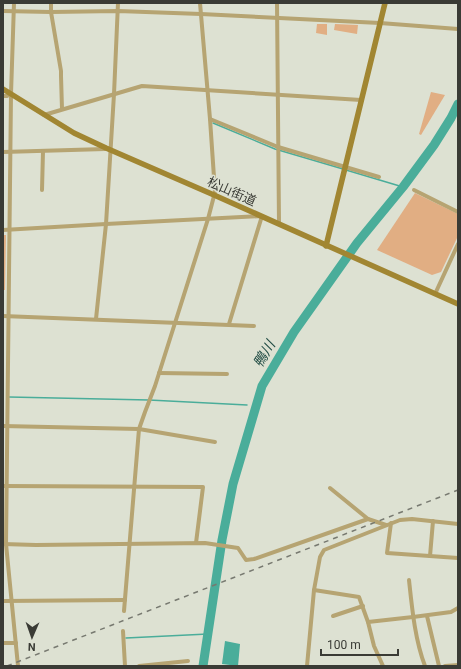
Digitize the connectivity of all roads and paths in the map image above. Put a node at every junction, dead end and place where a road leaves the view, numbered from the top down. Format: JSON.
{"nodes":[{"id":1,"x":14,"y":3,"type":"edge"},
{"id":2,"x":51,"y":3,"type":"edge"},
{"id":3,"x":118,"y":3,"type":"edge"},
{"id":4,"x":200,"y":3,"type":"edge"},
{"id":5,"x":277,"y":3,"type":"edge"},
{"id":6,"x":385,"y":3,"type":"edge"},
{"id":7,"x":3,"y":11,"type":"edge"},
{"id":8,"x":118,"y":11,"type":"junction"},
{"id":9,"x":14,"y":12,"type":"junction"},
{"id":10,"x":51,"y":12,"type":"junction"},
{"id":11,"x":201,"y":14,"type":"junction"},
{"id":12,"x":277,"y":18,"type":"junction"},
{"id":13,"x":380,"y":23,"type":"junction"},
{"id":14,"x":458,"y":29,"type":"edge"},
{"id":15,"x":3,"y":89,"type":"edge"},
{"id":16,"x":207,"y":91,"type":"junction"},
{"id":17,"x":10,"y":94,"type":"junction"},
{"id":18,"x":114,"y":94,"type":"junction"},
{"id":19,"x":278,"y":95,"type":"junction"},
{"id":20,"x":3,"y":96,"type":"edge"},
{"id":21,"x":361,"y":100,"type":"junction"},
{"id":22,"x":62,"y":109,"type":"junction"},
{"id":23,"x":44,"y":115,"type":"junction"},
{"id":24,"x":210,"y":119,"type":"junction"},
{"id":25,"x":278,"y":147,"type":"junction"},
{"id":26,"x":108,"y":149,"type":"junction"},
{"id":27,"x":42,"y":151,"type":"junction"},
{"id":28,"x":3,"y":152,"type":"edge"},
{"id":29,"x":10,"y":152,"type":"junction"},
{"id":30,"x":345,"y":168,"type":"junction"},
{"id":31,"x":378,"y":177,"type":"dead end"},
{"id":32,"x":42,"y":190,"type":"dead end"},
{"id":33,"x":414,"y":190,"type":"dead end"},
{"id":34,"x":214,"y":195,"type":"junction"},
{"id":35,"x":458,"y":212,"type":"edge"},
{"id":36,"x":262,"y":216,"type":"junction"},
{"id":37,"x":208,"y":219,"type":"junction"},
{"id":38,"x":106,"y":224,"type":"junction"},
{"id":39,"x":279,"y":224,"type":"junction"},
{"id":40,"x":3,"y":230,"type":"edge"},
{"id":41,"x":9,"y":230,"type":"junction"},
{"id":42,"x":458,"y":244,"type":"edge"},
{"id":43,"x":326,"y":246,"type":"junction"},
{"id":44,"x":435,"y":294,"type":"junction"},
{"id":45,"x":458,"y":304,"type":"edge"},
{"id":46,"x":6,"y":316,"type":"edge"},
{"id":47,"x":96,"y":319,"type":"junction"},
{"id":48,"x":175,"y":323,"type":"junction"},
{"id":49,"x":229,"y":324,"type":"junction"},
{"id":50,"x":254,"y":326,"type":"dead end"},
{"id":51,"x":5,"y":361,"type":"edge"},
{"id":52,"x":159,"y":373,"type":"junction"},
{"id":53,"x":227,"y":374,"type":"dead end"},
{"id":54,"x":5,"y":397,"type":"edge"},
{"id":55,"x":5,"y":426,"type":"edge"},
{"id":56,"x":139,"y":429,"type":"junction"},
{"id":57,"x":215,"y":442,"type":"dead end"},
{"id":58,"x":5,"y":486,"type":"edge"},
{"id":59,"x":135,"y":487,"type":"junction"},
{"id":60,"x":330,"y":488,"type":"dead end"},
{"id":61,"x":368,"y":519,"type":"junction"},
{"id":62,"x":433,"y":521,"type":"junction"},
{"id":63,"x":391,"y":523,"type":"junction"},
{"id":64,"x":458,"y":524,"type":"edge"},
{"id":65,"x":386,"y":525,"type":"junction"},
{"id":66,"x":196,"y":543,"type":"junction"},
{"id":67,"x":5,"y":544,"type":"edge"},
{"id":68,"x":130,"y":544,"type":"junction"},
{"id":69,"x":430,"y":556,"type":"junction"},
{"id":70,"x":458,"y":558,"type":"edge"},
{"id":71,"x":409,"y":580,"type":"dead end"},
{"id":72,"x":314,"y":590,"type":"junction"},
{"id":73,"x":125,"y":600,"type":"junction"},
{"id":74,"x":3,"y":602,"type":"edge"},
{"id":75,"x":12,"y":602,"type":"junction"},
{"id":76,"x":363,"y":606,"type":"junction"},
{"id":77,"x":458,"y":608,"type":"edge"},
{"id":78,"x":124,"y":611,"type":"dead end"},
{"id":79,"x":333,"y":616,"type":"dead end"},
{"id":80,"x":427,"y":616,"type":"junction"},
{"id":81,"x":413,"y":618,"type":"junction"},
{"id":82,"x":368,"y":622,"type":"junction"},
{"id":83,"x":123,"y":631,"type":"dead end"},
{"id":84,"x":3,"y":643,"type":"edge"},
{"id":85,"x":16,"y":643,"type":"junction"},
{"id":86,"x":188,"y":661,"type":"dead end"},
{"id":87,"x":458,"y":665,"type":"edge"},
{"id":88,"x":18,"y":666,"type":"edge"},
{"id":89,"x":125,"y":666,"type":"edge"},
{"id":90,"x":139,"y":666,"type":"edge"},
{"id":91,"x":307,"y":666,"type":"edge"},
{"id":92,"x":383,"y":666,"type":"edge"},
{"id":93,"x":425,"y":666,"type":"edge"},
{"id":94,"x":439,"y":666,"type":"edge"},
{"id":95,"x":445,"y":666,"type":"edge"}],
"edges":[{"from":1,"to":9,"type":"street"},
{"from":2,"to":10,"type":"street"},
{"from":3,"to":8,"type":"street"},
{"from":4,"to":11,"type":"street"},
{"from":5,"to":12,"type":"street"},
{"from":6,"to":13,"type":"main road"},
{"from":7,"to":9,"type":"street"},
{"from":8,"to":10,"type":"street"},
{"from":8,"to":11,"type":"street"},
{"from":8,"to":18,"type":"street"},
{"from":9,"to":10,"type":"street"},
{"from":9,"to":17,"type":"street"},
{"from":10,"to":22,"type":"street"},
{"from":11,"to":12,"type":"street"},
{"from":11,"to":16,"type":"street"},
{"from":12,"to":13,"type":"street"},
{"from":12,"to":19,"type":"street"},
{"from":13,"to":14,"type":"street"},
{"from":13,"to":21,"type":"main road"},
{"from":15,"to":17,"type":"main road","name":"松山街道"},
{"from":16,"to":18,"type":"street"},
{"from":16,"to":19,"type":"street"},
{"from":16,"to":24,"type":"street"},
{"from":17,"to":20,"type":"street"},
{"from":17,"to":23,"type":"main road","name":"松山街道"},
{"from":17,"to":29,"type":"street"},
{"from":18,"to":22,"type":"street"},
{"from":18,"to":26,"type":"street"},
{"from":19,"to":21,"type":"street"},
{"from":19,"to":25,"type":"street"},
{"from":21,"to":30,"type":"main road"},
{"from":22,"to":23,"type":"street"},
{"from":23,"to":26,"type":"main road","name":"松山街道"},
{"from":24,"to":25,"type":"street"},
{"from":24,"to":34,"type":"street"},
{"from":25,"to":30,"type":"street"},
{"from":25,"to":39,"type":"street"},
{"from":26,"to":27,"type":"street"},
{"from":26,"to":34,"type":"main road","name":"松山街道"},
{"from":26,"to":38,"type":"street"},
{"from":27,"to":29,"type":"street"},
{"from":27,"to":32,"type":"street"},
{"from":28,"to":29,"type":"street"},
{"from":29,"to":41,"type":"street"},
{"from":30,"to":31,"type":"street"},
{"from":30,"to":43,"type":"main road"},
{"from":33,"to":35,"type":"street"},
{"from":34,"to":36,"type":"main road","name":"松山街道"},
{"from":34,"to":37,"type":"street"},
{"from":36,"to":37,"type":"street"},
{"from":36,"to":39,"type":"main road","name":"松山街道"},
{"from":36,"to":49,"type":"street"},
{"from":37,"to":38,"type":"street"},
{"from":37,"to":48,"type":"street"},
{"from":38,"to":41,"type":"street"},
{"from":38,"to":47,"type":"street"},
{"from":39,"to":43,"type":"main road","name":"松山街道"},
{"from":40,"to":41,"type":"street"},
{"from":41,"to":46,"type":"street"},
{"from":42,"to":44,"type":"street"},
{"from":43,"to":44,"type":"main road","name":"松山街道"},
{"from":44,"to":45,"type":"main road","name":"松山街道"},
{"from":46,"to":47,"type":"street"},
{"from":46,"to":51,"type":"street"},
{"from":47,"to":48,"type":"street"},
{"from":48,"to":49,"type":"street"},
{"from":48,"to":52,"type":"street"},
{"from":49,"to":50,"type":"street"},
{"from":51,"to":54,"type":"street"},
{"from":52,"to":53,"type":"street"},
{"from":52,"to":56,"type":"street"},
{"from":54,"to":55,"type":"street"},
{"from":55,"to":56,"type":"street"},
{"from":55,"to":58,"type":"street"},
{"from":56,"to":57,"type":"street"},
{"from":56,"to":59,"type":"street"},
{"from":58,"to":59,"type":"street"},
{"from":58,"to":67,"type":"street"},
{"from":59,"to":66,"type":"street"},
{"from":59,"to":68,"type":"street"},
{"from":60,"to":61,"type":"street"},
{"from":61,"to":65,"type":"street"},
{"from":61,"to":66,"type":"street"},
{"from":62,"to":63,"type":"street"},
{"from":62,"to":64,"type":"street"},
{"from":62,"to":69,"type":"street"},
{"from":63,"to":65,"type":"street"},
{"from":63,"to":69,"type":"street"},
{"from":65,"to":72,"type":"street"},
{"from":66,"to":68,"type":"street"},
{"from":67,"to":68,"type":"street"},
{"from":67,"to":75,"type":"street"},
{"from":68,"to":73,"type":"street"},
{"from":69,"to":70,"type":"street"},
{"from":71,"to":81,"type":"street"},
{"from":72,"to":76,"type":"street"},
{"from":72,"to":91,"type":"street"},
{"from":73,"to":75,"type":"street"},
{"from":73,"to":78,"type":"street"},
{"from":74,"to":75,"type":"street"},
{"from":75,"to":85,"type":"street"},
{"from":76,"to":79,"type":"street"},
{"from":76,"to":82,"type":"street"},
{"from":77,"to":80,"type":"street"},
{"from":80,"to":81,"type":"street"},
{"from":80,"to":94,"type":"street"},
{"from":81,"to":82,"type":"street"},
{"from":81,"to":93,"type":"street"},
{"from":82,"to":92,"type":"street"},
{"from":83,"to":89,"type":"street"},
{"from":84,"to":85,"type":"street"},
{"from":85,"to":88,"type":"street"},
{"from":86,"to":90,"type":"street"},
{"from":87,"to":95,"type":"street"}]}
